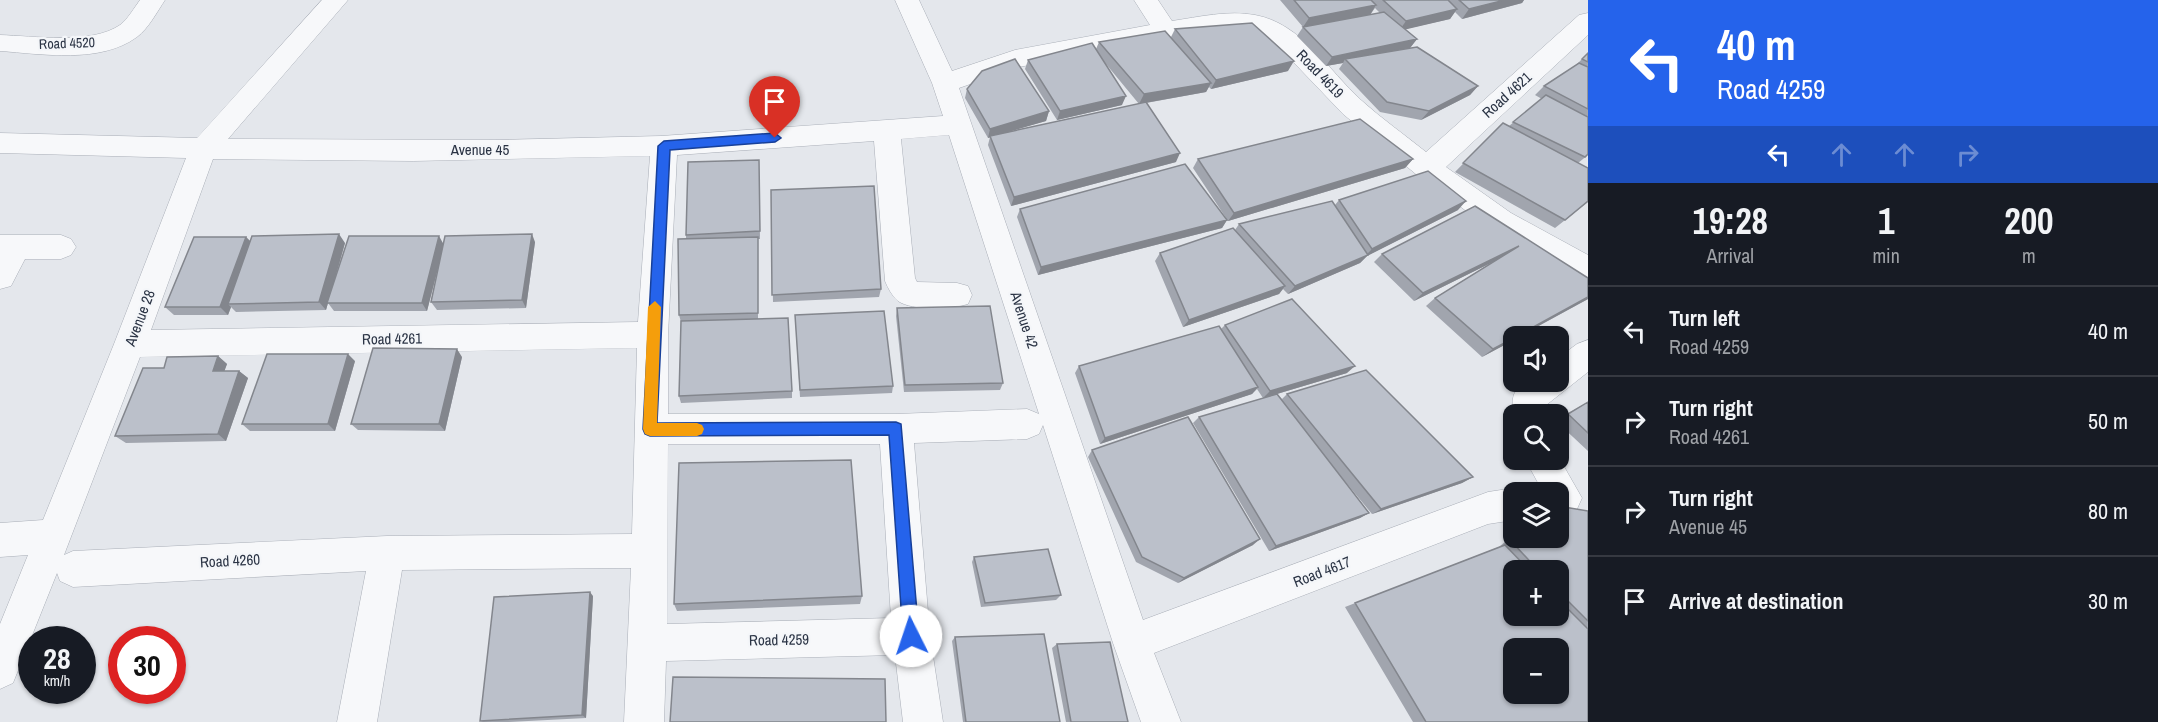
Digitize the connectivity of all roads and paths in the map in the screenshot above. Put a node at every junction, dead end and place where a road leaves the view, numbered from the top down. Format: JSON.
{"nodes":[{"id":1,"x":153,"y":0,"type":"edge"},
{"id":2,"x":336,"y":0,"type":"edge"},
{"id":3,"x":907,"y":0,"type":"edge"},
{"id":4,"x":1146,"y":0,"type":"edge"},
{"id":5,"x":1588,"y":21,"type":"edge"},
{"id":6,"x":1166,"y":30,"type":"junction"},
{"id":7,"x":0,"y":43,"type":"edge"},
{"id":8,"x":939,"y":71,"type":"junction"},
{"id":9,"x":959,"y":124,"type":"junction"},
{"id":10,"x":887,"y":130,"type":"junction"},
{"id":11,"x":0,"y":143,"type":"edge"},
{"id":12,"x":664,"y":146,"type":"junction"},
{"id":13,"x":203,"y":149,"type":"junction"},
{"id":14,"x":1426,"y":168,"type":"junction"},
{"id":15,"x":8,"y":247,"type":"edge"},
{"id":16,"x":61,"y":247,"type":"dead end"},
{"id":17,"x":1587,"y":266,"type":"edge"},
{"id":18,"x":0,"y":277,"type":"edge"},
{"id":19,"x":957,"y":295,"type":"dead end"},
{"id":20,"x":653,"y":335,"type":"junction"},
{"id":21,"x":130,"y":344,"type":"junction"},
{"id":22,"x":1588,"y":354,"type":"edge"},
{"id":23,"x":1569,"y":368,"type":"edge"},
{"id":24,"x":1538,"y":392,"type":"edge"},
{"id":25,"x":1528,"y":404,"type":"edge"},
{"id":26,"x":1027,"y":424,"type":"dead end"},
{"id":27,"x":650,"y":429,"type":"junction"},
{"id":28,"x":896,"y":429,"type":"junction"},
{"id":29,"x":1550,"y":470,"type":"edge"},
{"id":30,"x":1571,"y":501,"type":"edge"},
{"id":31,"x":1503,"y":506,"type":"edge"},
{"id":32,"x":52,"y":536,"type":"junction"},
{"id":33,"x":0,"y":540,"type":"edge"},
{"id":34,"x":648,"y":551,"type":"junction"},
{"id":35,"x":387,"y":553,"type":"junction"},
{"id":36,"x":73,"y":569,"type":"dead end"},
{"id":37,"x":911,"y":636,"type":"junction"},
{"id":38,"x":648,"y":643,"type":"junction"},
{"id":39,"x":1132,"y":643,"type":"junction"},
{"id":40,"x":0,"y":670,"type":"edge"},
{"id":41,"x":357,"y":722,"type":"edge"},
{"id":42,"x":644,"y":722,"type":"edge"},
{"id":43,"x":923,"y":722,"type":"edge"},
{"id":44,"x":1161,"y":722,"type":"edge"}],
"edges":[{"from":1,"to":7,"type":"street","name":"Road 4520"},
{"from":2,"to":13,"type":"street","name":"Avenue 28"},
{"from":3,"to":8,"type":"street","name":"Avenue 42"},
{"from":4,"to":6,"type":"street"},
{"from":5,"to":14,"type":"street","name":"Road 4621"},
{"from":6,"to":8,"type":"street","name":"Road 4619"},
{"from":6,"to":14,"type":"street","name":"Road 4619"},
{"from":8,"to":9,"type":"street","name":"Avenue 42"},
{"from":9,"to":10,"type":"street","name":"Avenue 45"},
{"from":9,"to":39,"type":"street","name":"Avenue 42"},
{"from":10,"to":12,"type":"street","name":"Avenue 45"},
{"from":10,"to":19,"type":"street"},
{"from":11,"to":13,"type":"street","name":"Avenue 45"},
{"from":12,"to":13,"type":"street","name":"Avenue 45"},
{"from":12,"to":20,"type":"street"},
{"from":13,"to":21,"type":"street","name":"Avenue 28"},
{"from":14,"to":17,"type":"street","name":"Road 4619"},
{"from":15,"to":16,"type":"street"},
{"from":15,"to":18,"type":"street"},
{"from":20,"to":21,"type":"street","name":"Road 4261"},
{"from":20,"to":27,"type":"street"},
{"from":21,"to":32,"type":"street","name":"Avenue 28"},
{"from":22,"to":23,"type":"street"},
{"from":24,"to":25,"type":"street"},
{"from":26,"to":28,"type":"street"},
{"from":27,"to":28,"type":"street"},
{"from":27,"to":34,"type":"street"},
{"from":28,"to":37,"type":"street"},
{"from":29,"to":30,"type":"street"},
{"from":31,"to":39,"type":"street","name":"Road 4617"},
{"from":32,"to":33,"type":"street"},
{"from":32,"to":40,"type":"street","name":"Avenue 28"},
{"from":34,"to":35,"type":"street","name":"Road 4260"},
{"from":34,"to":38,"type":"street"},
{"from":35,"to":36,"type":"street","name":"Road 4260"},
{"from":35,"to":41,"type":"street"},
{"from":37,"to":38,"type":"street","name":"Road 4259"},
{"from":37,"to":43,"type":"street"},
{"from":38,"to":42,"type":"street"},
{"from":39,"to":44,"type":"street","name":"Avenue 42"}]}
